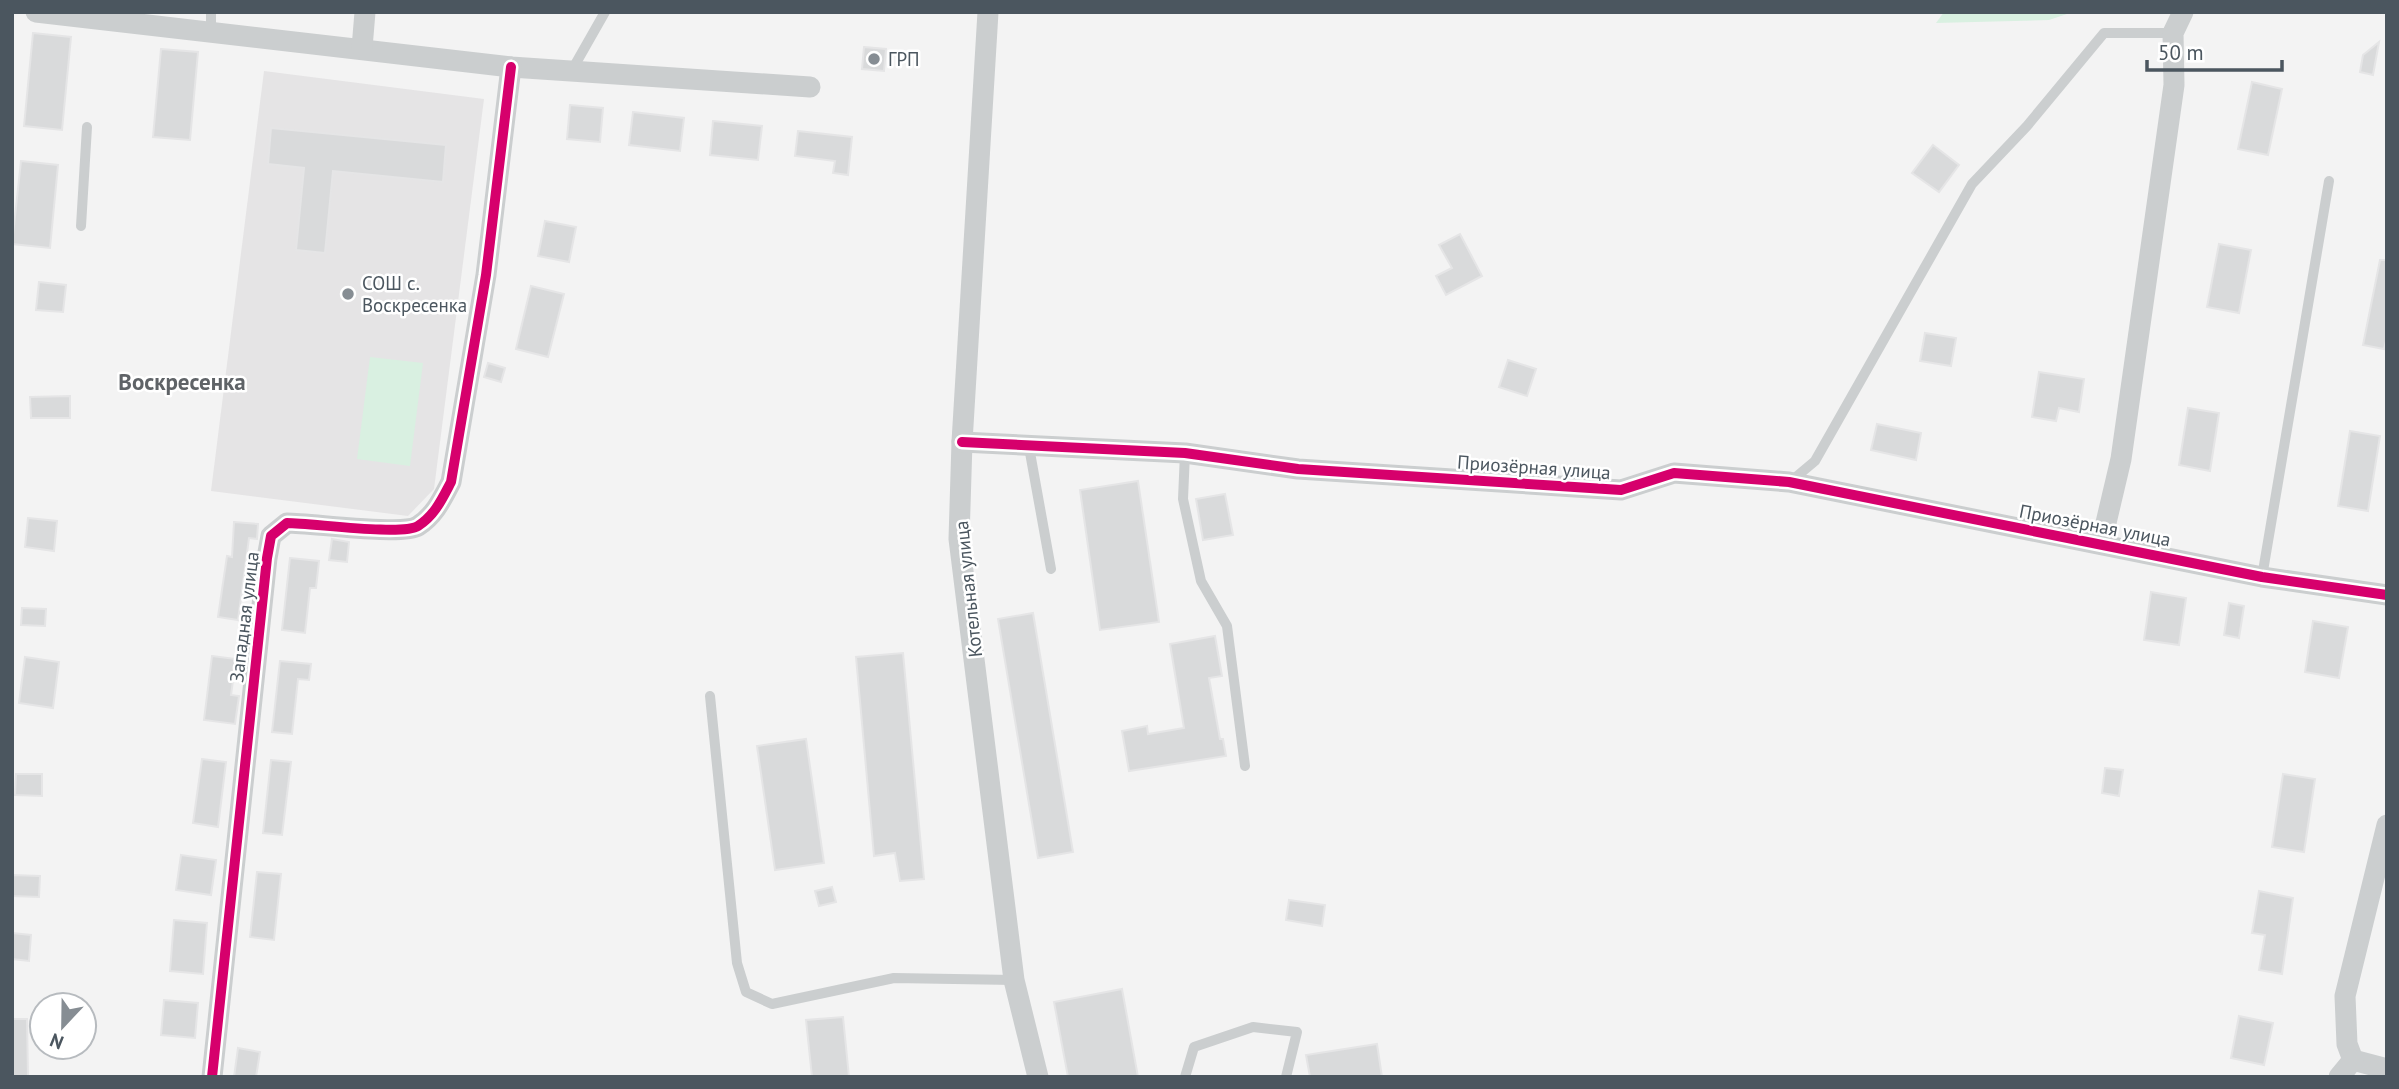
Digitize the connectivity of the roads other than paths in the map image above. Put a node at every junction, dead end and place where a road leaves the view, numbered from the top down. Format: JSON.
{"nodes":[{"id":1,"x":36,"y":12,"type":"edge"},
{"id":2,"x":365,"y":12,"type":"edge"},
{"id":3,"x":604,"y":12,"type":"edge"},
{"id":4,"x":988,"y":12,"type":"edge"},
{"id":5,"x":2183,"y":12,"type":"edge"},
{"id":6,"x":86,"y":15,"type":"edge"},
{"id":7,"x":211,"y":22,"type":"edge"},
{"id":8,"x":2173,"y":33,"type":"junction"},
{"id":9,"x":362,"y":48,"type":"junction"},
{"id":10,"x":511,"y":66,"type":"junction"},
{"id":11,"x":572,"y":70,"type":"junction"},
{"id":12,"x":810,"y":87,"type":"dead end"},
{"id":13,"x":87,"y":127,"type":"dead end"},
{"id":14,"x":2329,"y":181,"type":"dead end"},
{"id":15,"x":80,"y":226,"type":"dead end"},
{"id":16,"x":962,"y":442,"type":"junction"},
{"id":17,"x":1029,"y":447,"type":"junction"},
{"id":18,"x":1185,"y":453,"type":"junction"},
{"id":19,"x":1789,"y":482,"type":"junction"},
{"id":20,"x":2101,"y":544,"type":"junction"},
{"id":21,"x":1051,"y":569,"type":"dead end"},
{"id":22,"x":2262,"y":577,"type":"junction"},
{"id":23,"x":2387,"y":595,"type":"edge"},
{"id":24,"x":710,"y":696,"type":"dead end"},
{"id":25,"x":1245,"y":766,"type":"dead end"},
{"id":26,"x":2387,"y":825,"type":"edge"},
{"id":27,"x":1014,"y":980,"type":"junction"},
{"id":28,"x":2353,"y":1060,"type":"junction"},
{"id":29,"x":2387,"y":1069,"type":"edge"},
{"id":30,"x":212,"y":1077,"type":"edge"},
{"id":31,"x":1038,"y":1077,"type":"edge"},
{"id":32,"x":1185,"y":1077,"type":"edge"},
{"id":33,"x":1286,"y":1077,"type":"edge"},
{"id":34,"x":2339,"y":1077,"type":"edge"}],
"edges":[{"from":1,"to":6,"type":"street"},
{"from":2,"to":9,"type":"street"},
{"from":3,"to":11,"type":"lane"},
{"from":4,"to":16,"type":"street","name":"Котельная улица"},
{"from":5,"to":8,"type":"street"},
{"from":6,"to":7,"type":"street"},
{"from":7,"to":9,"type":"street"},
{"from":8,"to":19,"type":"lane"},
{"from":8,"to":20,"type":"street","name":"Приозёрная улица"},
{"from":9,"to":10,"type":"street"},
{"from":10,"to":11,"type":"street"},
{"from":10,"to":30,"type":"street","name":"Западная улица"},
{"from":11,"to":12,"type":"street"},
{"from":13,"to":15,"type":"lane"},
{"from":14,"to":22,"type":"lane"},
{"from":16,"to":17,"type":"street","name":"Приозёрная улица"},
{"from":16,"to":27,"type":"street","name":"Котельная улица"},
{"from":17,"to":18,"type":"street","name":"Приозёрная улица"},
{"from":17,"to":21,"type":"lane"},
{"from":18,"to":19,"type":"street","name":"Приозёрная улица"},
{"from":18,"to":25,"type":"lane"},
{"from":19,"to":20,"type":"street","name":"Приозёрная улица"},
{"from":20,"to":22,"type":"street","name":"Приозёрная улица"},
{"from":22,"to":23,"type":"street","name":"Приозёрная улица"},
{"from":24,"to":27,"type":"lane"},
{"from":26,"to":28,"type":"street"},
{"from":27,"to":31,"type":"street","name":"Котельная улица"},
{"from":28,"to":29,"type":"street"},
{"from":28,"to":34,"type":"street"},
{"from":32,"to":33,"type":"lane"}]}
